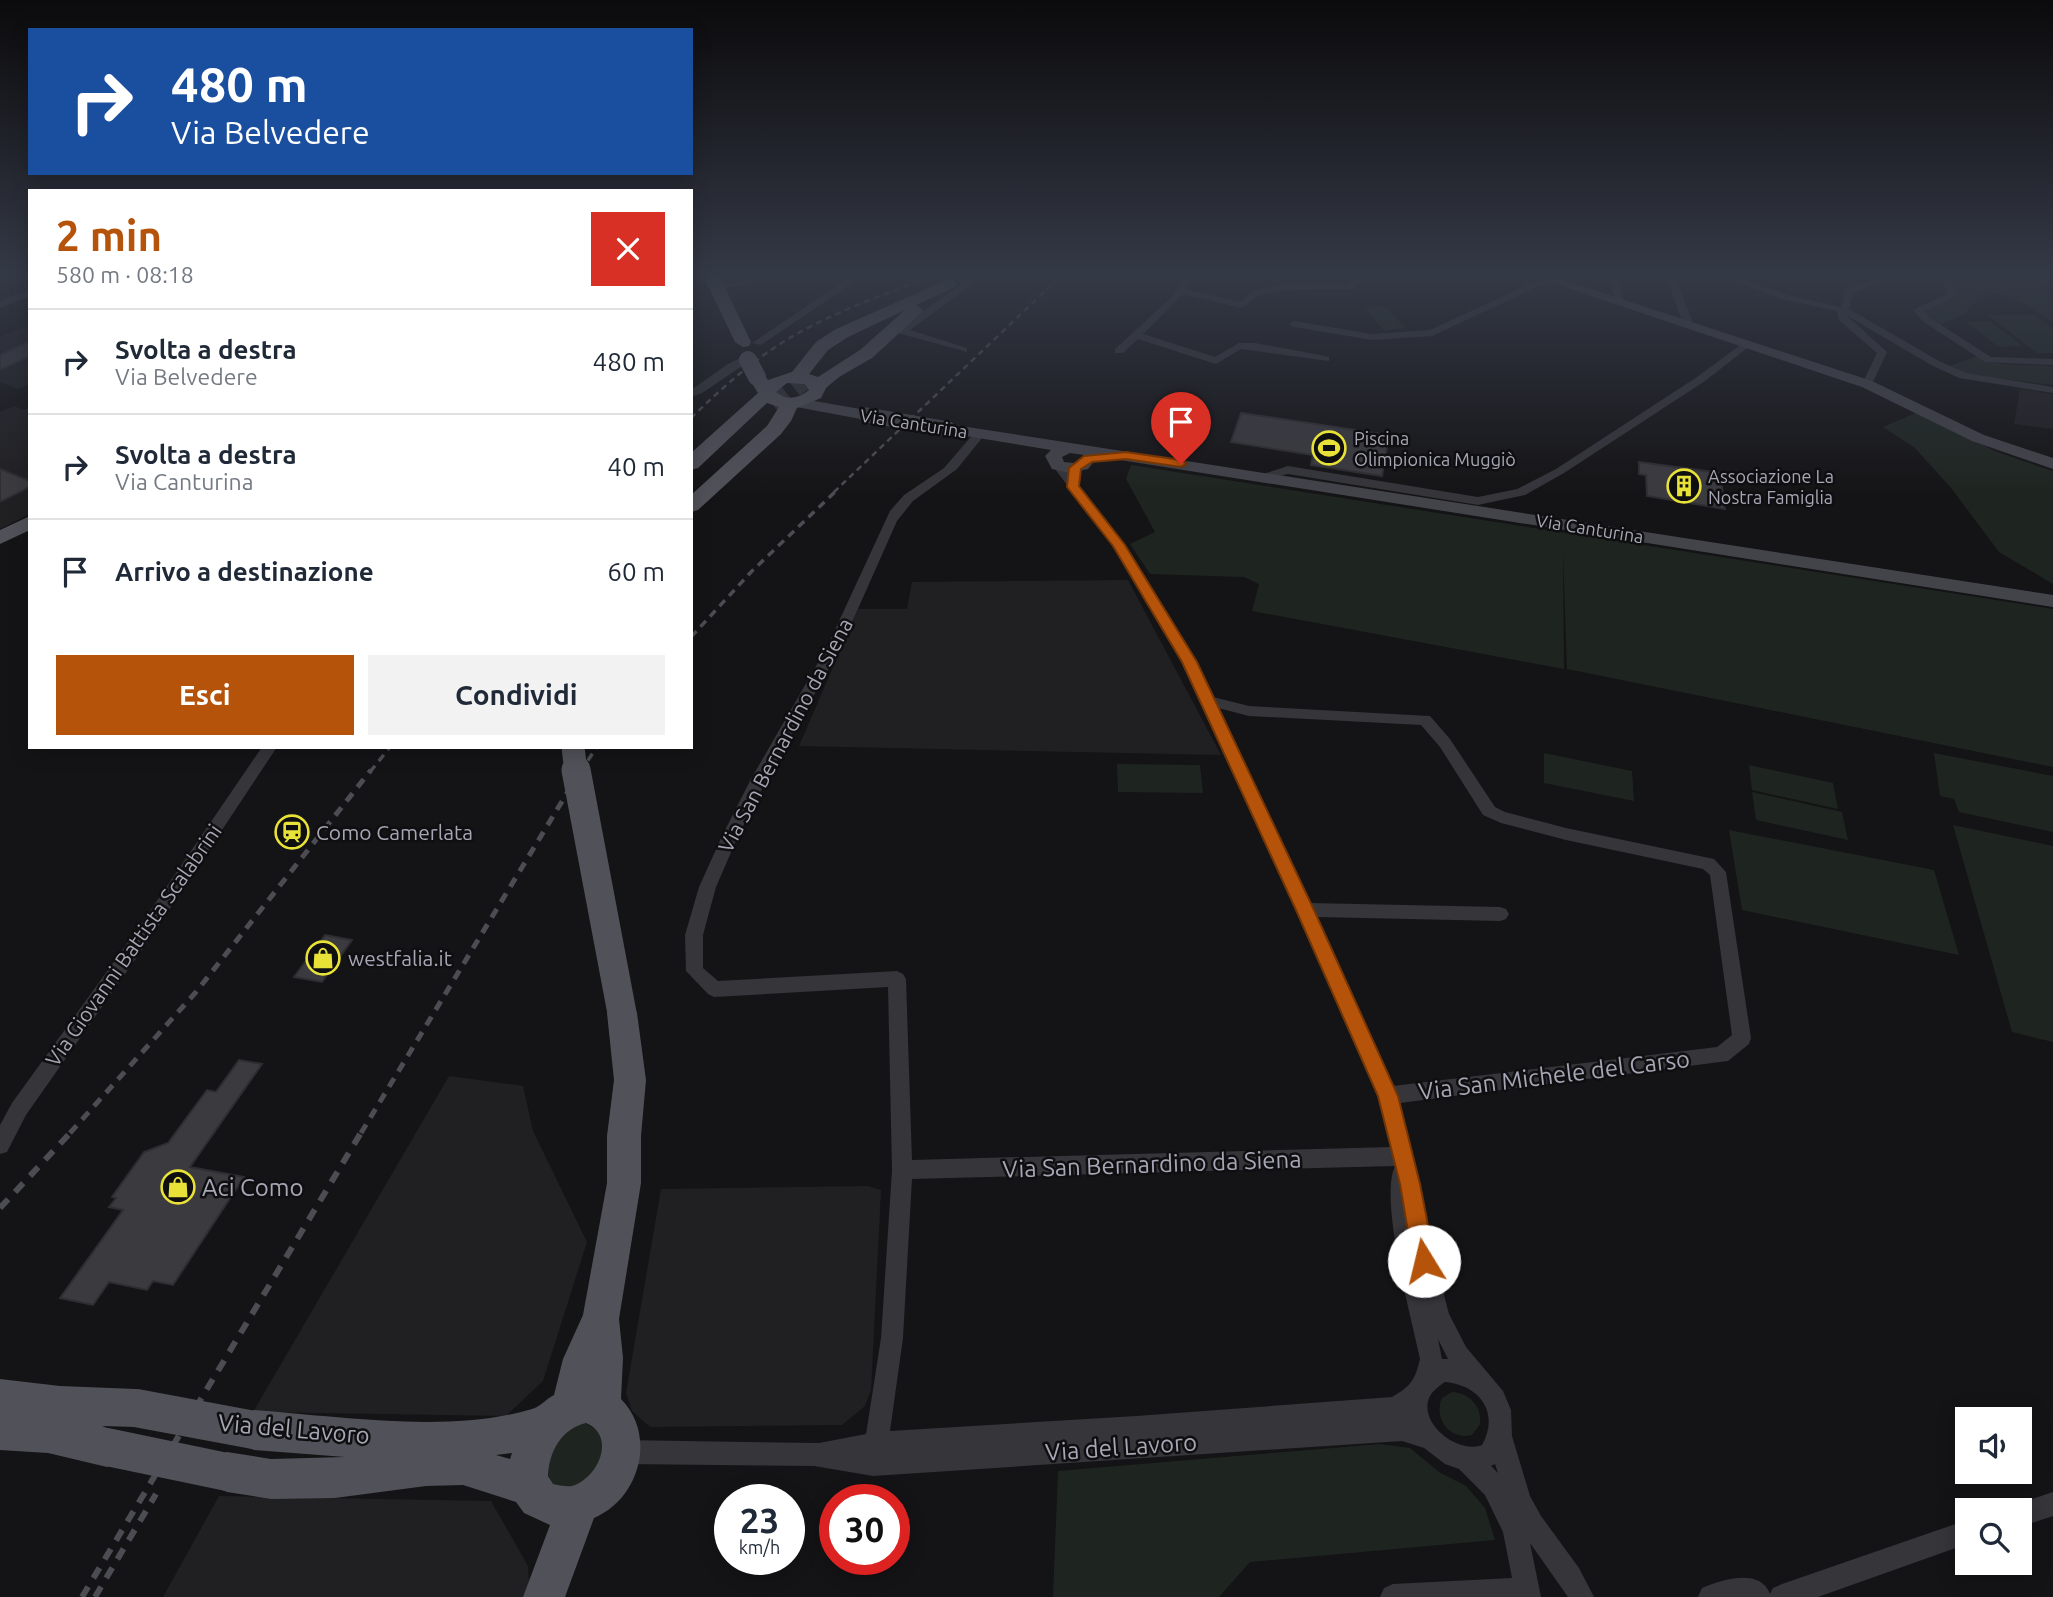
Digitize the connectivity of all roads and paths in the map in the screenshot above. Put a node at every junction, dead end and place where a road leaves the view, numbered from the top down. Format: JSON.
{"nodes":[{"id":1,"x":820,"y":350,"type":"edge"},
{"id":2,"x":856,"y":350,"type":"edge"},
{"id":3,"x":1180,"y":350,"type":"edge"},
{"id":4,"x":1234,"y":350,"type":"edge"},
{"id":5,"x":1268,"y":350,"type":"edge"},
{"id":6,"x":1739,"y":350,"type":"edge"},
{"id":7,"x":1766,"y":350,"type":"edge"},
{"id":8,"x":1880,"y":350,"type":"edge"},
{"id":9,"x":1913,"y":350,"type":"edge"},
{"id":10,"x":1973,"y":350,"type":"edge"},
{"id":11,"x":748,"y":351,"type":"joint"},
{"id":12,"x":1325,"y":359,"type":"dead end"},
{"id":13,"x":2053,"y":362,"type":"edge"},
{"id":14,"x":1867,"y":384,"type":"junction"},
{"id":15,"x":2053,"y":390,"type":"edge"},
{"id":16,"x":792,"y":391,"type":"junction"},
{"id":17,"x":693,"y":393,"type":"edge"},
{"id":18,"x":866,"y":415,"type":"joint"},
{"id":19,"x":980,"y":433,"type":"junction"},
{"id":20,"x":1004,"y":437,"type":"junction"},
{"id":21,"x":1078,"y":456,"type":"junction"},
{"id":22,"x":1126,"y":456,"type":"joint"},
{"id":23,"x":1055,"y":461,"type":"junction"},
{"id":24,"x":693,"y":463,"type":"edge"},
{"id":25,"x":2053,"y":464,"type":"edge"},
{"id":26,"x":1263,"y":476,"type":"junction"},
{"id":27,"x":693,"y":485,"type":"edge"},
{"id":28,"x":1073,"y":487,"type":"junction"},
{"id":29,"x":693,"y":504,"type":"edge"},
{"id":30,"x":28,"y":523,"type":"edge"},
{"id":31,"x":0,"y":538,"type":"edge"},
{"id":32,"x":2053,"y":601,"type":"edge"},
{"id":33,"x":1205,"y":700,"type":"junction"},
{"id":34,"x":269,"y":749,"type":"edge"},
{"id":35,"x":573,"y":749,"type":"edge"},
{"id":36,"x":1305,"y":910,"type":"junction"},
{"id":37,"x":1500,"y":914,"type":"dead end"},
{"id":38,"x":1388,"y":1096,"type":"junction"},
{"id":39,"x":0,"y":1145,"type":"edge"},
{"id":40,"x":1403,"y":1156,"type":"junction"},
{"id":41,"x":902,"y":1171,"type":"junction"},
{"id":42,"x":1476,"y":1378,"type":"junction"},
{"id":43,"x":1422,"y":1387,"type":"junction"},
{"id":44,"x":0,"y":1398,"type":"edge"},
{"id":45,"x":572,"y":1413,"type":"junction"},
{"id":46,"x":0,"y":1430,"type":"edge"},
{"id":47,"x":1500,"y":1437,"type":"junction"},
{"id":48,"x":1428,"y":1438,"type":"junction"},
{"id":49,"x":876,"y":1444,"type":"junction"},
{"id":50,"x":622,"y":1452,"type":"junction"},
{"id":51,"x":814,"y":1454,"type":"junction"},
{"id":52,"x":1467,"y":1460,"type":"junction"},
{"id":53,"x":552,"y":1499,"type":"junction"},
{"id":54,"x":2053,"y":1504,"type":"edge"},
{"id":55,"x":2032,"y":1511,"type":"edge"},
{"id":56,"x":1955,"y":1536,"type":"edge"},
{"id":57,"x":1558,"y":1556,"type":"junction"},
{"id":58,"x":1525,"y":1584,"type":"edge"},
{"id":59,"x":547,"y":1588,"type":"edge"},
{"id":60,"x":1393,"y":1597,"type":"edge"},
{"id":61,"x":1581,"y":1597,"type":"edge"},
{"id":62,"x":1711,"y":1597,"type":"edge"},
{"id":63,"x":1759,"y":1597,"type":"edge"},
{"id":64,"x":1782,"y":1597,"type":"edge"}],
"edges":[{"from":1,"to":16,"type":"main road"},
{"from":2,"to":16,"type":"main road"},
{"from":3,"to":4,"type":"street"},
{"from":5,"to":12,"type":"street"},
{"from":6,"to":26,"type":"street"},
{"from":7,"to":14,"type":"main road"},
{"from":8,"to":14,"type":"street"},
{"from":9,"to":15,"type":"street"},
{"from":10,"to":13,"type":"street"},
{"from":11,"to":16,"type":"main road","bridge":true},
{"from":11,"to":17,"type":"street"},
{"from":14,"to":25,"type":"main road"},
{"from":16,"to":18,"type":"main road","name":"Via Canturina"},
{"from":16,"to":24,"type":"main road"},
{"from":16,"to":27,"type":"main road"},
{"from":16,"to":29,"type":"main road"},
{"from":18,"to":19,"type":"main road","name":"Via Canturina","bridge":true},
{"from":19,"to":20,"type":"main road","name":"Via Canturina"},
{"from":19,"to":41,"type":"street","name":"Via San Bernardino da Siena"},
{"from":20,"to":21,"type":"main road","name":"Via Canturina"},
{"from":20,"to":23,"type":"main road","name":"Via Canturina"},
{"from":21,"to":22,"type":"main road","name":"Via Canturina"},
{"from":21,"to":23,"type":"main road","name":"Via Canturina"},
{"from":21,"to":28,"type":"street"},
{"from":22,"to":26,"type":"main road","name":"Via Canturina"},
{"from":23,"to":28,"type":"street"},
{"from":26,"to":32,"type":"main road","name":"Via Canturina"},
{"from":28,"to":33,"type":"street"},
{"from":30,"to":31,"type":"main road"},
{"from":33,"to":36,"type":"street"},
{"from":33,"to":38,"type":"street","name":"Via San Michele del Carso"},
{"from":34,"to":39,"type":"street","name":"Via Giovanni Battista Scalabrini"},
{"from":35,"to":45,"type":"main road","bridge":true},
{"from":36,"to":37,"type":"street"},
{"from":36,"to":38,"type":"street"},
{"from":38,"to":40,"type":"street"},
{"from":40,"to":41,"type":"street","name":"Via San Bernardino da Siena"},
{"from":40,"to":42,"type":"street"},
{"from":40,"to":43,"type":"street"},
{"from":41,"to":49,"type":"street","name":"Via San Bernardino da Siena"},
{"from":42,"to":43,"type":"street"},
{"from":42,"to":47,"type":"street"},
{"from":43,"to":48,"type":"street"},
{"from":43,"to":49,"type":"street","name":"Via del Lavoro"},
{"from":44,"to":45,"type":"main road","name":"Via del Lavoro","bridge":true},
{"from":45,"to":50,"type":"main road"},
{"from":45,"to":53,"type":"main road"},
{"from":46,"to":53,"type":"main road","name":"Via del Lavoro","bridge":true},
{"from":47,"to":52,"type":"street"},
{"from":47,"to":57,"type":"street"},
{"from":48,"to":51,"type":"street","name":"Via del Lavoro"},
{"from":48,"to":52,"type":"street"},
{"from":49,"to":51,"type":"street","name":"Via del Lavoro"},
{"from":50,"to":51,"type":"street","name":"Via del Lavoro"},
{"from":50,"to":53,"type":"main road"},
{"from":52,"to":58,"type":"street"},
{"from":53,"to":59,"type":"main road"},
{"from":54,"to":55,"type":"street"},
{"from":56,"to":64,"type":"street"},
{"from":57,"to":58,"type":"street"},
{"from":57,"to":61,"type":"street"},
{"from":58,"to":60,"type":"street"},
{"from":62,"to":63,"type":"street"}]}
